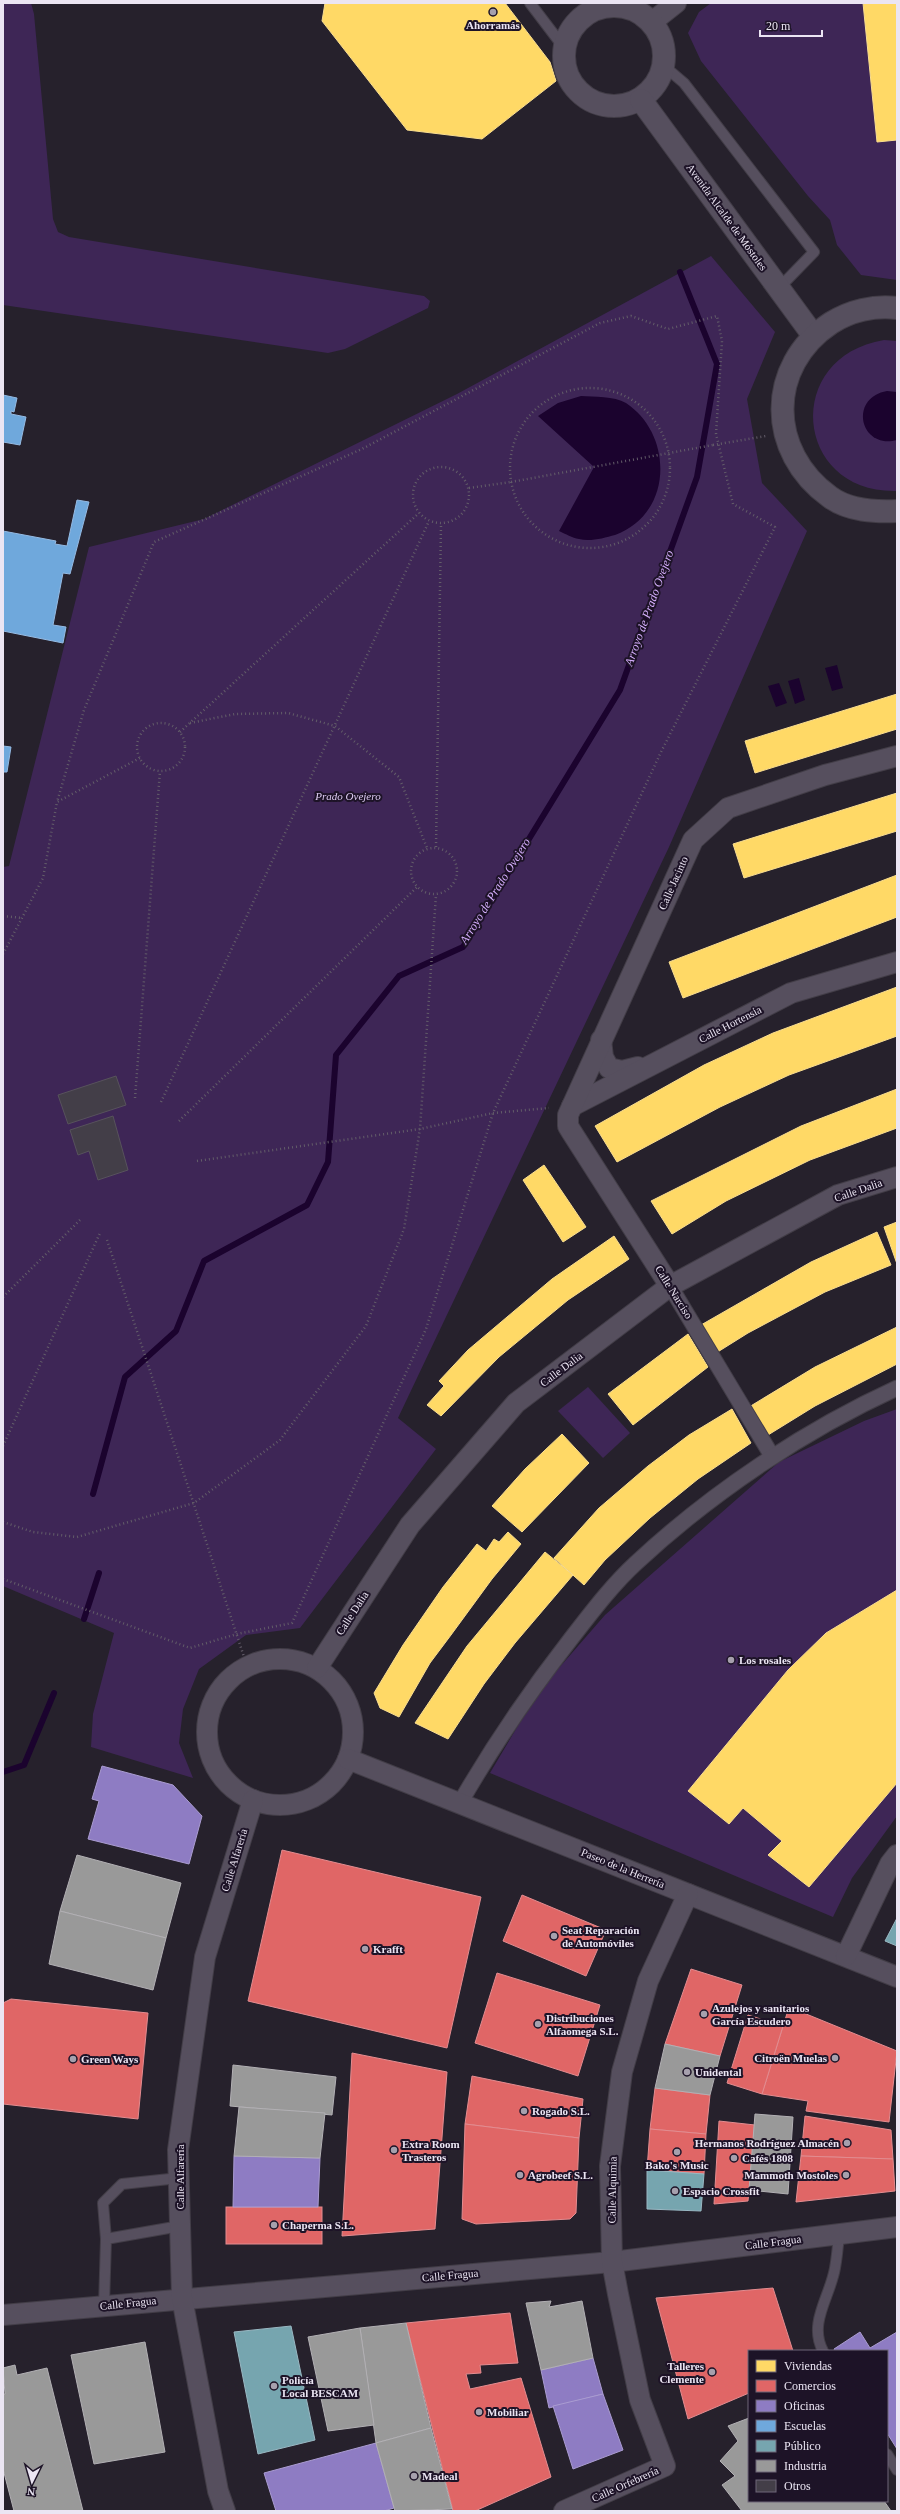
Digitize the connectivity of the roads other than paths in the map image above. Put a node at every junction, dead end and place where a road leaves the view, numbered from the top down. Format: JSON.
{"nodes":[{"id":1,"x":530,"y":3,"type":"edge"},
{"id":2,"x":676,"y":3,"type":"edge"},
{"id":3,"x":622,"y":5,"type":"edge"},
{"id":4,"x":577,"y":10,"type":"edge"},
{"id":5,"x":652,"y":22,"type":"junction"},
{"id":6,"x":565,"y":49,"type":"junction"},
{"id":7,"x":664,"y":66,"type":"junction"},
{"id":8,"x":641,"y":100,"type":"junction"},
{"id":9,"x":779,"y":288,"type":"junction"},
{"id":10,"x":897,"y":308,"type":"edge"},
{"id":11,"x":813,"y":335,"type":"junction"},
{"id":12,"x":897,"y":511,"type":"edge"},
{"id":13,"x":897,"y":756,"type":"edge"},
{"id":14,"x":897,"y":962,"type":"edge"},
{"id":15,"x":602,"y":1040,"type":"junction"},
{"id":16,"x":659,"y":1061,"type":"junction"},
{"id":17,"x":572,"y":1106,"type":"junction"},
{"id":18,"x":571,"y":1131,"type":"joint"},
{"id":19,"x":897,"y":1177,"type":"edge"},
{"id":20,"x":670,"y":1286,"type":"junction"},
{"id":21,"x":897,"y":1388,"type":"edge"},
{"id":22,"x":772,"y":1456,"type":"junction"},
{"id":23,"x":317,"y":1668,"type":"junction"},
{"id":24,"x":348,"y":1759,"type":"junction"},
{"id":25,"x":253,"y":1800,"type":"junction"},
{"id":26,"x":460,"y":1803,"type":"junction"},
{"id":27,"x":897,"y":1855,"type":"edge"},
{"id":28,"x":688,"y":1894,"type":"junction"},
{"id":29,"x":846,"y":1956,"type":"junction"},
{"id":30,"x":897,"y":1977,"type":"edge"},
{"id":31,"x":179,"y":2178,"type":"junction"},
{"id":32,"x":180,"y":2226,"type":"junction"},
{"id":33,"x":897,"y":2228,"type":"edge"},
{"id":34,"x":839,"y":2234,"type":"junction"},
{"id":35,"x":106,"y":2239,"type":"junction"},
{"id":36,"x":612,"y":2262,"type":"junction"},
{"id":37,"x":182,"y":2298,"type":"junction"},
{"id":38,"x":104,"y":2306,"type":"junction"},
{"id":39,"x":3,"y":2315,"type":"edge"},
{"id":40,"x":822,"y":2350,"type":"edge"},
{"id":41,"x":888,"y":2456,"type":"edge"},
{"id":42,"x":665,"y":2466,"type":"joint"},
{"id":43,"x":897,"y":2470,"type":"edge"},
{"id":44,"x":225,"y":2511,"type":"edge"},
{"id":45,"x":564,"y":2511,"type":"edge"}],
"edges":[{"from":1,"to":6,"type":"lane"},
{"from":2,"to":5,"type":"street"},
{"from":3,"to":4,"type":"street"},
{"from":3,"to":5,"type":"street"},
{"from":4,"to":6,"type":"street"},
{"from":5,"to":7,"type":"street"},
{"from":6,"to":8,"type":"street"},
{"from":7,"to":8,"type":"street"},
{"from":7,"to":9,"type":"lane"},
{"from":8,"to":9,"type":"street","name":"Avenida Alcalde de Móstoles"},
{"from":9,"to":11,"type":"street","name":"Avenida Alcalde de Móstoles"},
{"from":10,"to":11,"type":"street"},
{"from":11,"to":12,"type":"street"},
{"from":13,"to":15,"type":"street","name":"Calle Jacinto"},
{"from":14,"to":16,"type":"street","name":"Calle Hortensia"},
{"from":15,"to":16,"type":"street"},
{"from":15,"to":17,"type":"street","name":"Calle Jacinto"},
{"from":16,"to":17,"type":"street","name":"Calle Hortensia"},
{"from":17,"to":18,"type":"street","name":"Calle Jacinto"},
{"from":18,"to":20,"type":"street","name":"Calle Narciso"},
{"from":19,"to":20,"type":"street","name":"Calle Dalia"},
{"from":20,"to":22,"type":"street","name":"Calle Narciso"},
{"from":20,"to":23,"type":"street","name":"Calle Dalia"},
{"from":21,"to":22,"type":"street"},
{"from":22,"to":26,"type":"street"},
{"from":23,"to":24,"type":"street"},
{"from":23,"to":25,"type":"street"},
{"from":24,"to":25,"type":"street"},
{"from":24,"to":26,"type":"street","name":"Paseo de la Herrería"},
{"from":25,"to":31,"type":"street","name":"Calle Alfarería"},
{"from":26,"to":28,"type":"street","name":"Paseo de la Herrería"},
{"from":27,"to":29,"type":"street"},
{"from":28,"to":29,"type":"street","name":"Paseo de la Herrería"},
{"from":28,"to":36,"type":"street","name":"Calle Alquimia"},
{"from":29,"to":30,"type":"street","name":"Paseo de la Herrería"},
{"from":31,"to":32,"type":"street","name":"Calle Alfarería"},
{"from":31,"to":35,"type":"lane"},
{"from":32,"to":35,"type":"lane"},
{"from":32,"to":37,"type":"street","name":"Calle Alfarería"},
{"from":33,"to":34,"type":"street","name":"Calle Fragua"},
{"from":34,"to":36,"type":"street","name":"Calle Fragua"},
{"from":34,"to":40,"type":"lane"},
{"from":35,"to":38,"type":"lane"},
{"from":36,"to":37,"type":"street","name":"Calle Fragua"},
{"from":36,"to":42,"type":"street","name":"Calle Alquimia"},
{"from":37,"to":38,"type":"street","name":"Calle Fragua"},
{"from":37,"to":44,"type":"street","name":"Calle Alfarería"},
{"from":38,"to":39,"type":"street","name":"Calle Fragua"},
{"from":41,"to":43,"type":"lane"},
{"from":42,"to":45,"type":"street","name":"Calle Orfebrería"}]}
